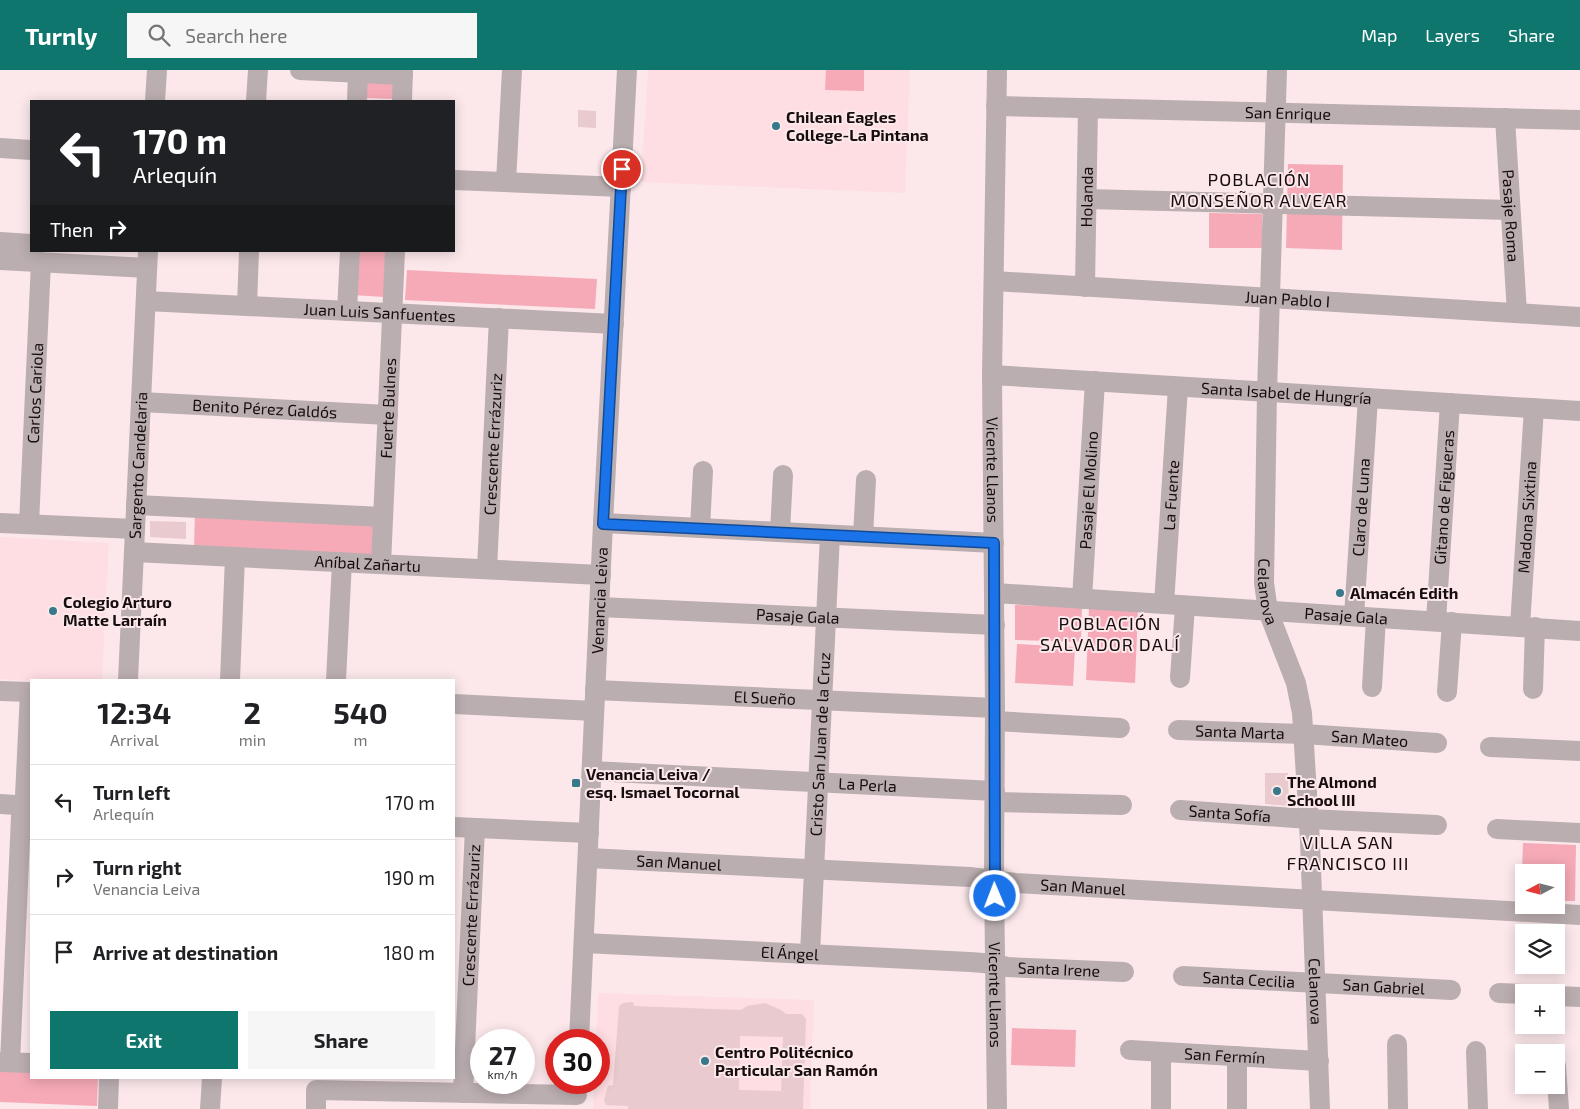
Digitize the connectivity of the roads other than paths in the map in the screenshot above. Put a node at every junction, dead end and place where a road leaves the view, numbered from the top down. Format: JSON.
{"nodes":[{"id":1,"x":157,"y":70,"type":"edge"},
{"id":2,"x":258,"y":70,"type":"edge"},
{"id":3,"x":300,"y":70,"type":"edge"},
{"id":4,"x":512,"y":70,"type":"edge"},
{"id":5,"x":627,"y":70,"type":"edge"},
{"id":6,"x":997,"y":70,"type":"edge"},
{"id":7,"x":1277,"y":70,"type":"edge"},
{"id":8,"x":403,"y":72,"type":"edge"},
{"id":9,"x":358,"y":73,"type":"junction"},
{"id":10,"x":155,"y":100,"type":"edge"},
{"id":11,"x":256,"y":100,"type":"edge"},
{"id":12,"x":357,"y":100,"type":"edge"},
{"id":13,"x":402,"y":100,"type":"edge"},
{"id":14,"x":996,"y":106,"type":"junction"},
{"id":15,"x":1088,"y":108,"type":"junction"},
{"id":16,"x":1275,"y":113,"type":"junction"},
{"id":17,"x":1505,"y":118,"type":"junction"},
{"id":18,"x":1580,"y":120,"type":"edge"},
{"id":19,"x":0,"y":148,"type":"edge"},
{"id":20,"x":30,"y":150,"type":"edge"},
{"id":21,"x":455,"y":180,"type":"edge"},
{"id":22,"x":506,"y":182,"type":"junction"},
{"id":23,"x":621,"y":187,"type":"junction"},
{"id":24,"x":1087,"y":199,"type":"junction"},
{"id":25,"x":1273,"y":204,"type":"junction"},
{"id":26,"x":1510,"y":210,"type":"junction"},
{"id":27,"x":0,"y":242,"type":"edge"},
{"id":28,"x":30,"y":244,"type":"edge"},
{"id":29,"x":249,"y":252,"type":"edge"},
{"id":30,"x":350,"y":252,"type":"edge"},
{"id":31,"x":395,"y":252,"type":"edge"},
{"id":32,"x":0,"y":260,"type":"edge"},
{"id":33,"x":148,"y":260,"type":"edge"},
{"id":34,"x":47,"y":263,"type":"junction"},
{"id":35,"x":994,"y":281,"type":"junction"},
{"id":36,"x":1086,"y":287,"type":"junction"},
{"id":37,"x":1270,"y":298,"type":"junction"},
{"id":38,"x":146,"y":301,"type":"junction"},
{"id":39,"x":247,"y":306,"type":"junction"},
{"id":40,"x":347,"y":311,"type":"junction"},
{"id":41,"x":392,"y":313,"type":"junction"},
{"id":42,"x":1516,"y":313,"type":"junction"},
{"id":43,"x":1580,"y":317,"type":"edge"},
{"id":44,"x":499,"y":318,"type":"junction"},
{"id":45,"x":614,"y":324,"type":"junction"},
{"id":46,"x":992,"y":375,"type":"junction"},
{"id":47,"x":1095,"y":382,"type":"junction"},
{"id":48,"x":1178,"y":387,"type":"junction"},
{"id":49,"x":1267,"y":392,"type":"junction"},
{"id":50,"x":1368,"y":398,"type":"junction"},
{"id":51,"x":141,"y":402,"type":"junction"},
{"id":52,"x":1450,"y":403,"type":"junction"},
{"id":53,"x":1534,"y":408,"type":"junction"},
{"id":54,"x":1580,"y":411,"type":"edge"},
{"id":55,"x":388,"y":415,"type":"junction"},
{"id":56,"x":703,"y":472,"type":"dead end"},
{"id":57,"x":783,"y":475,"type":"dead end"},
{"id":58,"x":866,"y":480,"type":"dead end"},
{"id":59,"x":136,"y":505,"type":"junction"},
{"id":60,"x":383,"y":517,"type":"junction"},
{"id":61,"x":0,"y":523,"type":"edge"},
{"id":62,"x":34,"y":524,"type":"junction"},
{"id":63,"x":603,"y":524,"type":"junction"},
{"id":64,"x":700,"y":528,"type":"junction"},
{"id":65,"x":135,"y":529,"type":"junction"},
{"id":66,"x":780,"y":532,"type":"junction"},
{"id":67,"x":830,"y":535,"type":"junction"},
{"id":68,"x":864,"y":536,"type":"junction"},
{"id":69,"x":994,"y":543,"type":"junction"},
{"id":70,"x":134,"y":552,"type":"junction"},
{"id":71,"x":235,"y":557,"type":"junction"},
{"id":72,"x":342,"y":562,"type":"junction"},
{"id":73,"x":381,"y":564,"type":"junction"},
{"id":74,"x":487,"y":569,"type":"junction"},
{"id":75,"x":601,"y":575,"type":"junction"},
{"id":76,"x":995,"y":593,"type":"junction"},
{"id":77,"x":1082,"y":599,"type":"junction"},
{"id":78,"x":1164,"y":604,"type":"junction"},
{"id":79,"x":1184,"y":606,"type":"junction"},
{"id":80,"x":599,"y":607,"type":"junction"},
{"id":81,"x":1268,"y":611,"type":"junction"},
{"id":82,"x":1354,"y":616,"type":"junction"},
{"id":83,"x":826,"y":617,"type":"junction"},
{"id":84,"x":1376,"y":618,"type":"junction"},
{"id":85,"x":1444,"y":622,"type":"junction"},
{"id":86,"x":995,"y":625,"type":"junction"},
{"id":87,"x":1528,"y":627,"type":"junction"},
{"id":88,"x":1580,"y":631,"type":"edge"},
{"id":89,"x":1180,"y":678,"type":"dead end"},
{"id":90,"x":128,"y":679,"type":"edge"},
{"id":91,"x":230,"y":679,"type":"edge"},
{"id":92,"x":336,"y":679,"type":"edge"},
{"id":93,"x":1372,"y":687,"type":"dead end"},
{"id":94,"x":1533,"y":689,"type":"dead end"},
{"id":95,"x":595,"y":690,"type":"junction"},
{"id":96,"x":0,"y":691,"type":"edge"},
{"id":97,"x":30,"y":692,"type":"edge"},
{"id":98,"x":1447,"y":692,"type":"dead end"},
{"id":99,"x":822,"y":700,"type":"junction"},
{"id":100,"x":455,"y":704,"type":"edge"},
{"id":101,"x":30,"y":709,"type":"edge"},
{"id":102,"x":594,"y":711,"type":"junction"},
{"id":103,"x":995,"y":714,"type":"junction"},
{"id":104,"x":1120,"y":728,"type":"dead end"},
{"id":105,"x":1178,"y":730,"type":"dead end"},
{"id":106,"x":1304,"y":734,"type":"junction"},
{"id":107,"x":1437,"y":743,"type":"dead end"},
{"id":108,"x":1490,"y":747,"type":"dead end"},
{"id":109,"x":1580,"y":751,"type":"edge"},
{"id":110,"x":592,"y":771,"type":"junction"},
{"id":111,"x":818,"y":782,"type":"junction"},
{"id":112,"x":995,"y":796,"type":"junction"},
{"id":113,"x":0,"y":804,"type":"edge"},
{"id":114,"x":27,"y":805,"type":"edge"},
{"id":115,"x":1122,"y":806,"type":"dead end"},
{"id":116,"x":1180,"y":810,"type":"dead end"},
{"id":117,"x":1309,"y":819,"type":"junction"},
{"id":118,"x":1438,"y":825,"type":"dead end"},
{"id":119,"x":455,"y":827,"type":"edge"},
{"id":120,"x":476,"y":828,"type":"junction"},
{"id":121,"x":1497,"y":829,"type":"dead end"},
{"id":122,"x":589,"y":833,"type":"junction"},
{"id":123,"x":1580,"y":833,"type":"edge"},
{"id":124,"x":588,"y":858,"type":"junction"},
{"id":125,"x":814,"y":870,"type":"junction"},
{"id":126,"x":994,"y":880,"type":"junction"},
{"id":127,"x":1313,"y":899,"type":"junction"},
{"id":128,"x":1580,"y":915,"type":"edge"},
{"id":129,"x":584,"y":943,"type":"junction"},
{"id":130,"x":810,"y":954,"type":"junction"},
{"id":131,"x":996,"y":964,"type":"junction"},
{"id":132,"x":1124,"y":972,"type":"dead end"},
{"id":133,"x":1183,"y":976,"type":"dead end"},
{"id":134,"x":1316,"y":983,"type":"junction"},
{"id":135,"x":1450,"y":990,"type":"dead end"},
{"id":136,"x":1499,"y":993,"type":"dead end"},
{"id":137,"x":1515,"y":994,"type":"edge"},
{"id":138,"x":1565,"y":996,"type":"edge"},
{"id":139,"x":1580,"y":997,"type":"edge"},
{"id":140,"x":580,"y":1029,"type":"edge"},
{"id":141,"x":1397,"y":1044,"type":"dead end"},
{"id":142,"x":1130,"y":1050,"type":"dead end"},
{"id":143,"x":1476,"y":1051,"type":"dead end"},
{"id":144,"x":1161,"y":1052,"type":"junction"},
{"id":145,"x":1237,"y":1056,"type":"junction"},
{"id":146,"x":1319,"y":1061,"type":"junction"},
{"id":147,"x":5,"y":1062,"type":"edge"},
{"id":148,"x":30,"y":1063,"type":"edge"},
{"id":149,"x":109,"y":1079,"type":"edge"},
{"id":150,"x":212,"y":1079,"type":"edge"},
{"id":151,"x":359,"y":1084,"type":"edge"},
{"id":152,"x":464,"y":1092,"type":"junction"},
{"id":153,"x":1558,"y":1094,"type":"edge"},
{"id":154,"x":577,"y":1096,"type":"edge"},
{"id":155,"x":316,"y":1099,"type":"edge"},
{"id":156,"x":108,"y":1109,"type":"edge"},
{"id":157,"x":210,"y":1109,"type":"edge"},
{"id":158,"x":997,"y":1109,"type":"edge"},
{"id":159,"x":1161,"y":1109,"type":"edge"},
{"id":160,"x":1237,"y":1109,"type":"edge"},
{"id":161,"x":1320,"y":1109,"type":"edge"},
{"id":162,"x":1398,"y":1109,"type":"edge"},
{"id":163,"x":1478,"y":1109,"type":"edge"},
{"id":164,"x":1559,"y":1109,"type":"edge"}],
"edges":[{"from":1,"to":10,"type":"street"},
{"from":2,"to":11,"type":"street"},
{"from":3,"to":9,"type":"street"},
{"from":4,"to":22,"type":"street"},
{"from":5,"to":23,"type":"street","name":"Venancia Leiva"},
{"from":6,"to":14,"type":"street","name":"Vicente Llanos"},
{"from":7,"to":16,"type":"street","name":"Celanova"},
{"from":8,"to":9,"type":"street"},
{"from":8,"to":13,"type":"street"},
{"from":9,"to":12,"type":"street"},
{"from":14,"to":15,"type":"street","name":"San Enrique"},
{"from":14,"to":35,"type":"street","name":"Vicente Llanos"},
{"from":15,"to":16,"type":"street","name":"San Enrique"},
{"from":15,"to":24,"type":"street","name":"Holanda"},
{"from":16,"to":17,"type":"street","name":"San Enrique"},
{"from":16,"to":25,"type":"street","name":"Celanova"},
{"from":17,"to":18,"type":"street","name":"San Enrique"},
{"from":17,"to":26,"type":"street","name":"Pasaje Roma"},
{"from":19,"to":20,"type":"street"},
{"from":21,"to":22,"type":"street"},
{"from":22,"to":23,"type":"street"},
{"from":23,"to":45,"type":"street","name":"Venancia Leiva"},
{"from":24,"to":25,"type":"street"},
{"from":24,"to":36,"type":"street","name":"Holanda"},
{"from":25,"to":26,"type":"street"},
{"from":25,"to":37,"type":"street","name":"Celanova"},
{"from":26,"to":42,"type":"street","name":"Pasaje Roma"},
{"from":27,"to":28,"type":"street"},
{"from":29,"to":39,"type":"street"},
{"from":30,"to":40,"type":"street"},
{"from":31,"to":41,"type":"street","name":"Fuerte Bulnes"},
{"from":32,"to":34,"type":"street"},
{"from":33,"to":34,"type":"street"},
{"from":33,"to":38,"type":"street","name":"Sargento Candelaria"},
{"from":34,"to":62,"type":"street","name":"Carlos Cariola"},
{"from":35,"to":36,"type":"street","name":"Juan Pablo I"},
{"from":35,"to":46,"type":"street","name":"Vicente Llanos"},
{"from":36,"to":37,"type":"street","name":"Juan Pablo I"},
{"from":37,"to":42,"type":"street","name":"Juan Pablo I"},
{"from":37,"to":49,"type":"street","name":"Celanova"},
{"from":38,"to":39,"type":"street","name":"Juan Luis Sanfuentes"},
{"from":38,"to":51,"type":"street","name":"Sargento Candelaria"},
{"from":39,"to":40,"type":"street","name":"Juan Luis Sanfuentes"},
{"from":40,"to":41,"type":"street","name":"Juan Luis Sanfuentes"},
{"from":41,"to":44,"type":"street","name":"Juan Luis Sanfuentes"},
{"from":41,"to":55,"type":"street","name":"Fuerte Bulnes"},
{"from":42,"to":43,"type":"street","name":"Juan Pablo I"},
{"from":44,"to":45,"type":"street","name":"Juan Luis Sanfuentes"},
{"from":44,"to":74,"type":"street","name":"Crescente Errázuriz"},
{"from":45,"to":63,"type":"street","name":"Venancia Leiva"},
{"from":46,"to":47,"type":"street","name":"Santa Isabel de Hungría"},
{"from":46,"to":69,"type":"street","name":"Vicente Llanos"},
{"from":47,"to":48,"type":"street","name":"Santa Isabel de Hungría"},
{"from":47,"to":77,"type":"street","name":"Pasaje El Molino"},
{"from":48,"to":49,"type":"street","name":"Santa Isabel de Hungría"},
{"from":48,"to":78,"type":"street","name":"La Fuente"},
{"from":49,"to":50,"type":"street","name":"Santa Isabel de Hungría"},
{"from":49,"to":81,"type":"street","name":"Celanova"},
{"from":50,"to":52,"type":"street","name":"Santa Isabel de Hungría"},
{"from":50,"to":82,"type":"street","name":"Claro de Luna"},
{"from":51,"to":55,"type":"street","name":"Benito Pérez Galdós"},
{"from":51,"to":59,"type":"street","name":"Sargento Candelaria"},
{"from":52,"to":53,"type":"street","name":"Santa Isabel de Hungría"},
{"from":52,"to":85,"type":"street","name":"Gitano de Figueras"},
{"from":53,"to":54,"type":"street","name":"Santa Isabel de Hungría"},
{"from":53,"to":87,"type":"street","name":"Madona Sixtina"},
{"from":55,"to":60,"type":"street","name":"Fuerte Bulnes"},
{"from":56,"to":64,"type":"street"},
{"from":57,"to":66,"type":"street"},
{"from":58,"to":68,"type":"street"},
{"from":59,"to":60,"type":"street"},
{"from":59,"to":65,"type":"street","name":"Sargento Candelaria"},
{"from":60,"to":73,"type":"street","name":"Fuerte Bulnes"},
{"from":61,"to":62,"type":"street"},
{"from":62,"to":65,"type":"street"},
{"from":63,"to":64,"type":"street"},
{"from":63,"to":75,"type":"street","name":"Venancia Leiva"},
{"from":64,"to":66,"type":"street"},
{"from":65,"to":70,"type":"street","name":"Sargento Candelaria"},
{"from":66,"to":67,"type":"street"},
{"from":67,"to":68,"type":"street"},
{"from":67,"to":83,"type":"street","name":"Cristo San Juan de la Cruz"},
{"from":68,"to":69,"type":"street"},
{"from":69,"to":76,"type":"street","name":"Vicente Llanos"},
{"from":70,"to":71,"type":"street","name":"Aníbal Zañartu"},
{"from":70,"to":90,"type":"street","name":"Sargento Candelaria"},
{"from":71,"to":72,"type":"street","name":"Aníbal Zañartu"},
{"from":71,"to":91,"type":"street"},
{"from":72,"to":73,"type":"street","name":"Aníbal Zañartu"},
{"from":72,"to":92,"type":"street"},
{"from":73,"to":74,"type":"street","name":"Aníbal Zañartu"},
{"from":74,"to":75,"type":"street","name":"Aníbal Zañartu"},
{"from":75,"to":80,"type":"street","name":"Venancia Leiva"},
{"from":76,"to":77,"type":"street","name":"Pasaje Gala"},
{"from":76,"to":86,"type":"street","name":"Vicente Llanos"},
{"from":77,"to":78,"type":"street","name":"Pasaje Gala"},
{"from":78,"to":79,"type":"street","name":"Pasaje Gala"},
{"from":79,"to":81,"type":"street","name":"Pasaje Gala"},
{"from":79,"to":89,"type":"street"},
{"from":80,"to":83,"type":"street","name":"Pasaje Gala"},
{"from":80,"to":95,"type":"street","name":"Venancia Leiva"},
{"from":81,"to":82,"type":"street","name":"Pasaje Gala"},
{"from":81,"to":106,"type":"street","name":"Celanova"},
{"from":82,"to":84,"type":"street","name":"Pasaje Gala"},
{"from":83,"to":86,"type":"street","name":"Pasaje Gala"},
{"from":83,"to":99,"type":"street","name":"Cristo San Juan de la Cruz"},
{"from":84,"to":85,"type":"street","name":"Pasaje Gala"},
{"from":84,"to":93,"type":"street"},
{"from":85,"to":87,"type":"street","name":"Pasaje Gala"},
{"from":85,"to":98,"type":"street","name":"Gitano de Figueras"},
{"from":86,"to":103,"type":"street","name":"Vicente Llanos"},
{"from":87,"to":88,"type":"street","name":"Pasaje Gala"},
{"from":87,"to":94,"type":"street","name":"Madona Sixtina"},
{"from":95,"to":99,"type":"street","name":"El Sueño"},
{"from":95,"to":102,"type":"street","name":"Venancia Leiva"},
{"from":96,"to":97,"type":"street"},
{"from":99,"to":103,"type":"street","name":"El Sueño"},
{"from":99,"to":111,"type":"street","name":"Cristo San Juan de la Cruz"},
{"from":100,"to":102,"type":"street"},
{"from":101,"to":114,"type":"street"},
{"from":102,"to":110,"type":"street","name":"Venancia Leiva"},
{"from":103,"to":104,"type":"street","name":"El Sueño"},
{"from":103,"to":112,"type":"street","name":"Vicente Llanos"},
{"from":105,"to":106,"type":"street","name":"Santa Marta"},
{"from":106,"to":107,"type":"street","name":"San Mateo"},
{"from":106,"to":117,"type":"street","name":"Celanova"},
{"from":108,"to":109,"type":"street"},
{"from":110,"to":111,"type":"street","name":"La Perla"},
{"from":110,"to":122,"type":"street","name":"Venancia Leiva"},
{"from":111,"to":112,"type":"street","name":"La Perla"},
{"from":111,"to":125,"type":"street","name":"Cristo San Juan de la Cruz"},
{"from":112,"to":115,"type":"street","name":"La Perla"},
{"from":112,"to":126,"type":"street","name":"Vicente Llanos"},
{"from":113,"to":114,"type":"street"},
{"from":114,"to":147,"type":"street"},
{"from":116,"to":117,"type":"street","name":"Santa Sofía"},
{"from":117,"to":118,"type":"street","name":"Santa Sofía"},
{"from":117,"to":127,"type":"street","name":"Celanova"},
{"from":119,"to":120,"type":"street"},
{"from":120,"to":122,"type":"street"},
{"from":120,"to":152,"type":"street","name":"Crescente Errázuriz"},
{"from":121,"to":123,"type":"street"},
{"from":122,"to":124,"type":"street","name":"Venancia Leiva"},
{"from":124,"to":125,"type":"street","name":"San Manuel"},
{"from":124,"to":129,"type":"street","name":"Venancia Leiva"},
{"from":125,"to":126,"type":"street","name":"San Manuel"},
{"from":125,"to":130,"type":"street","name":"Cristo San Juan de la Cruz"},
{"from":126,"to":127,"type":"street","name":"San Manuel"},
{"from":126,"to":131,"type":"street","name":"Vicente Llanos"},
{"from":127,"to":128,"type":"street","name":"San Manuel"},
{"from":127,"to":134,"type":"street","name":"Celanova"},
{"from":129,"to":130,"type":"street","name":"El Ángel"},
{"from":129,"to":140,"type":"street","name":"Venancia Leiva"},
{"from":130,"to":131,"type":"street","name":"El Ángel"},
{"from":131,"to":132,"type":"street","name":"Santa Irene"},
{"from":131,"to":158,"type":"street","name":"Vicente Llanos"},
{"from":133,"to":134,"type":"street","name":"Santa Cecilia"},
{"from":134,"to":135,"type":"street","name":"San Gabriel"},
{"from":134,"to":146,"type":"street","name":"Celanova"},
{"from":136,"to":137,"type":"street"},
{"from":138,"to":139,"type":"street"},
{"from":141,"to":162,"type":"street"},
{"from":142,"to":144,"type":"street","name":"San Fermín"},
{"from":143,"to":163,"type":"street"},
{"from":144,"to":145,"type":"street","name":"San Fermín"},
{"from":144,"to":159,"type":"street"},
{"from":145,"to":146,"type":"street","name":"San Fermín"},
{"from":145,"to":160,"type":"street"},
{"from":146,"to":161,"type":"street","name":"Celanova"},
{"from":147,"to":148,"type":"street"},
{"from":149,"to":156,"type":"street"},
{"from":150,"to":157,"type":"street"},
{"from":151,"to":152,"type":"street"},
{"from":151,"to":155,"type":"street"},
{"from":152,"to":154,"type":"street"},
{"from":153,"to":164,"type":"street"}]}
